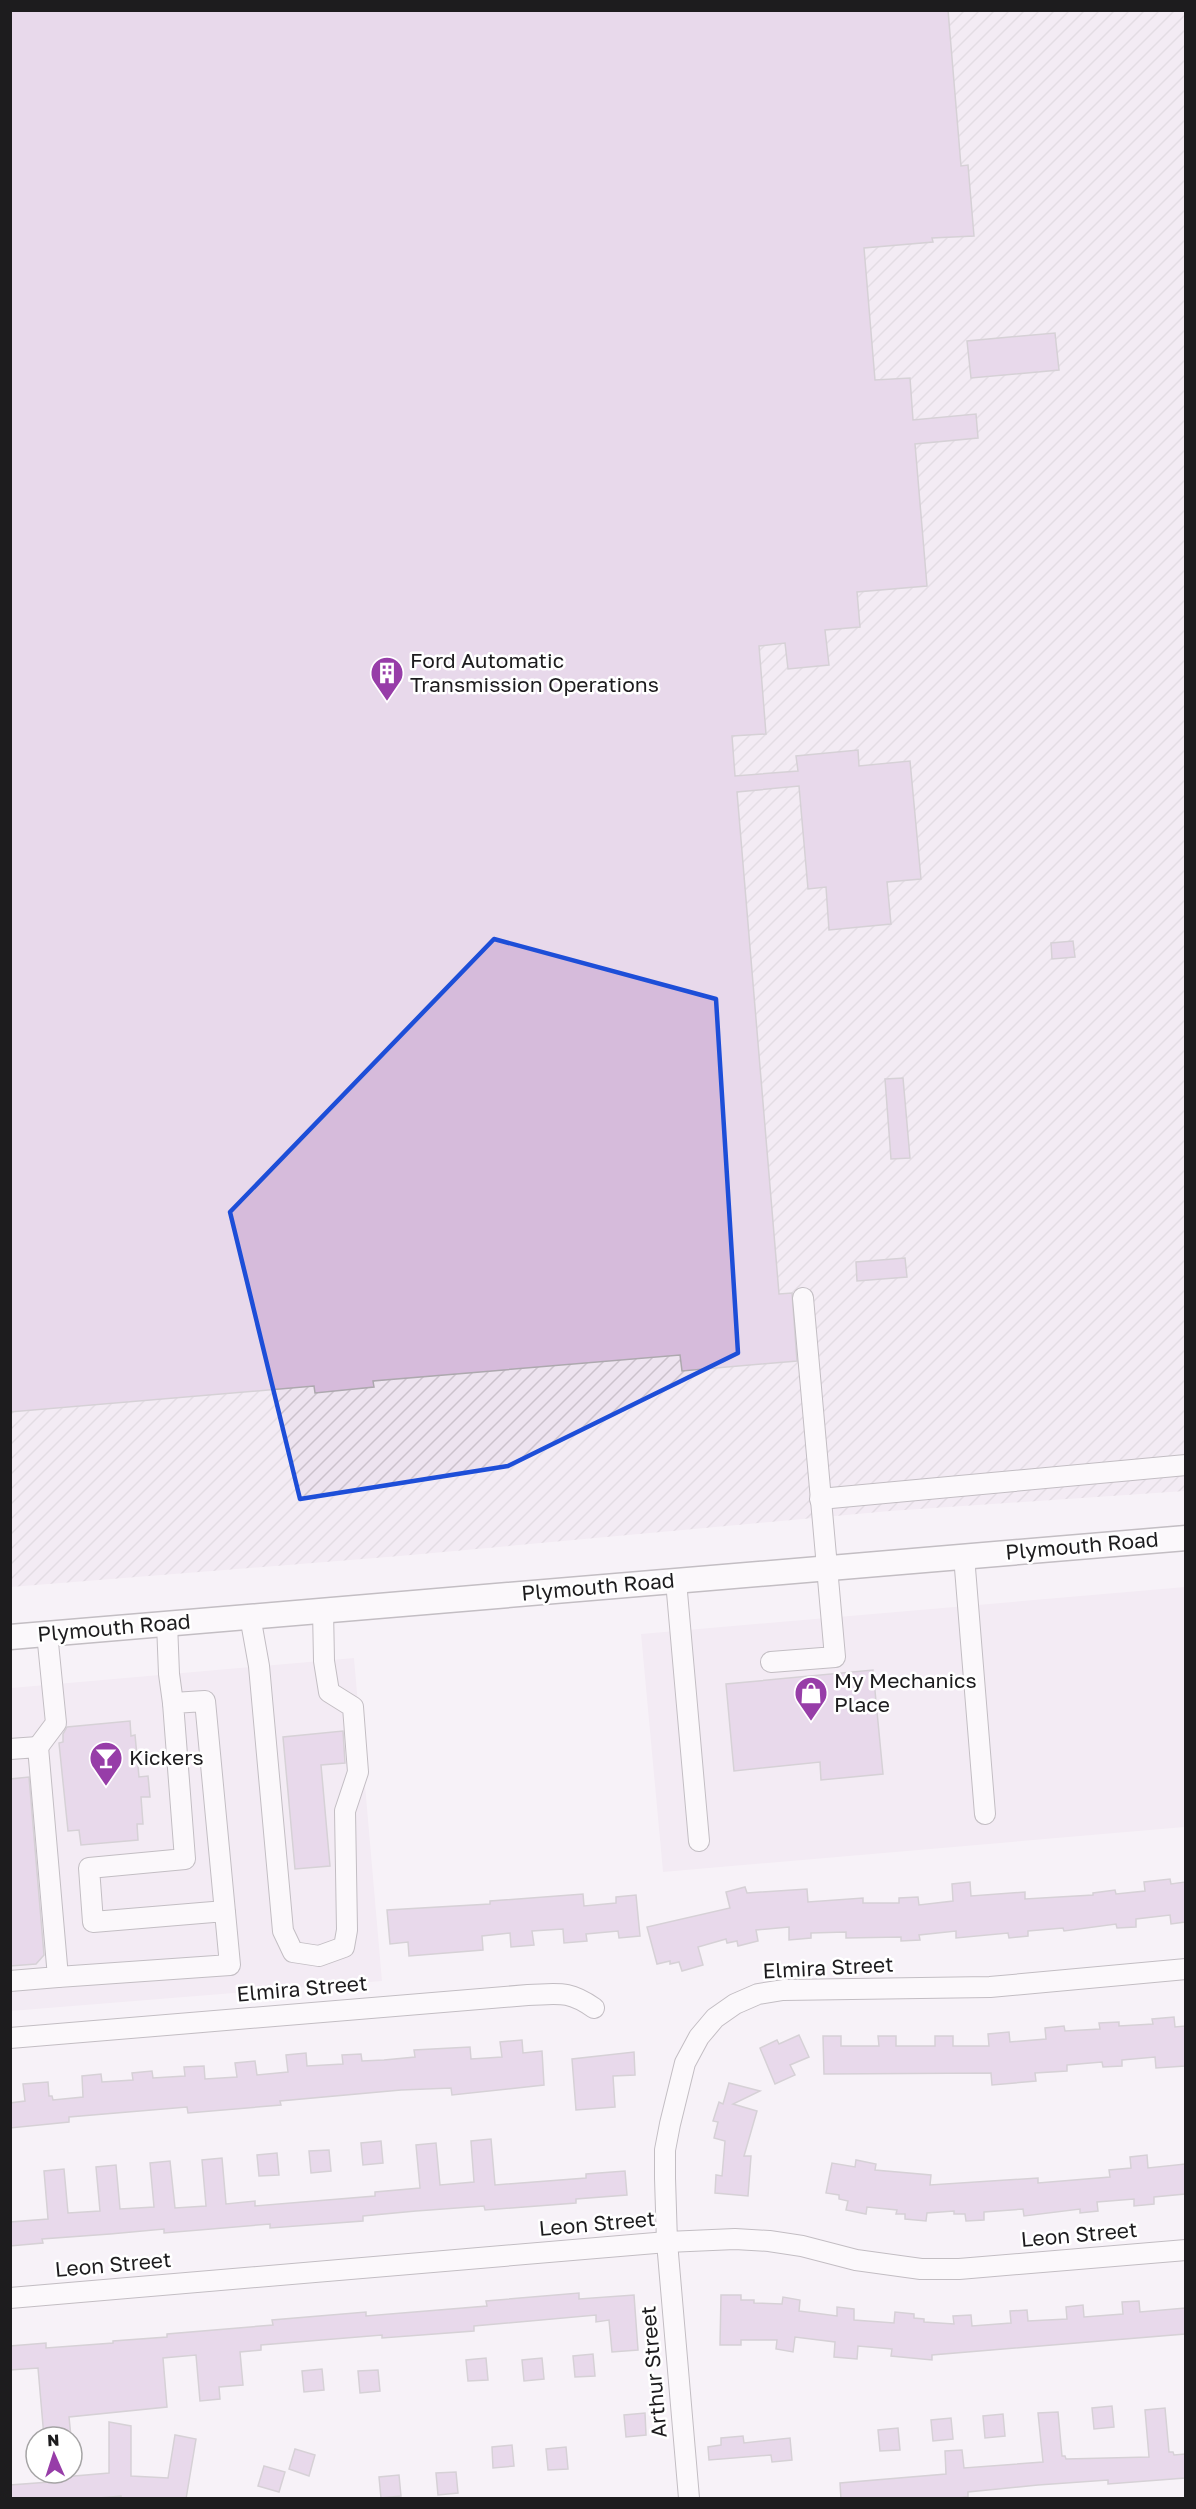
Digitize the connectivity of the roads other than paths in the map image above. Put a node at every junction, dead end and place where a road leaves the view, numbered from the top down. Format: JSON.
{"nodes":[{"id":1,"x":804,"y":1298,"type":"dead end"},
{"id":2,"x":1185,"y":1465,"type":"edge"},
{"id":3,"x":820,"y":1499,"type":"junction"},
{"id":4,"x":1185,"y":1538,"type":"edge"},
{"id":5,"x":964,"y":1556,"type":"junction"},
{"id":6,"x":826,"y":1568,"type":"junction"},
{"id":7,"x":676,"y":1581,"type":"junction"},
{"id":8,"x":323,"y":1610,"type":"junction"},
{"id":9,"x":250,"y":1616,"type":"junction"},
{"id":10,"x":167,"y":1623,"type":"junction"},
{"id":11,"x":47,"y":1633,"type":"junction"},
{"id":12,"x":10,"y":1636,"type":"edge"},
{"id":13,"x":771,"y":1662,"type":"dead end"},
{"id":14,"x":173,"y":1703,"type":"junction"},
{"id":15,"x":38,"y":1747,"type":"junction"},
{"id":16,"x":10,"y":1749,"type":"edge"},
{"id":17,"x":984,"y":1814,"type":"dead end"},
{"id":18,"x":699,"y":1841,"type":"dead end"},
{"id":19,"x":225,"y":1911,"type":"junction"},
{"id":20,"x":1185,"y":1969,"type":"edge"},
{"id":21,"x":58,"y":1977,"type":"junction"},
{"id":22,"x":10,"y":1981,"type":"edge"},
{"id":23,"x":594,"y":2008,"type":"dead end"},
{"id":24,"x":10,"y":2038,"type":"edge"},
{"id":25,"x":667,"y":2242,"type":"junction"},
{"id":26,"x":1185,"y":2250,"type":"edge"},
{"id":27,"x":10,"y":2298,"type":"edge"},
{"id":28,"x":689,"y":2499,"type":"edge"}],
"edges":[{"from":1,"to":3,"type":"street"},
{"from":2,"to":3,"type":"street"},
{"from":3,"to":6,"type":"street"},
{"from":4,"to":5,"type":"main road","name":"Plymouth Road"},
{"from":5,"to":6,"type":"main road","name":"Plymouth Road"},
{"from":5,"to":17,"type":"street"},
{"from":6,"to":7,"type":"main road","name":"Plymouth Road"},
{"from":6,"to":13,"type":"street"},
{"from":7,"to":8,"type":"main road","name":"Plymouth Road"},
{"from":7,"to":18,"type":"street"},
{"from":8,"to":9,"type":"main road","name":"Plymouth Road"},
{"from":8,"to":9,"type":"street"},
{"from":9,"to":10,"type":"main road","name":"Plymouth Road"},
{"from":10,"to":11,"type":"main road","name":"Plymouth Road"},
{"from":10,"to":14,"type":"street"},
{"from":11,"to":12,"type":"main road","name":"Plymouth Road"},
{"from":11,"to":15,"type":"street"},
{"from":14,"to":19,"type":"street"},
{"from":14,"to":19,"type":"street"},
{"from":15,"to":16,"type":"street"},
{"from":15,"to":21,"type":"street"},
{"from":19,"to":21,"type":"street"},
{"from":20,"to":25,"type":"street","name":"Elmira Street"},
{"from":21,"to":22,"type":"street"},
{"from":23,"to":24,"type":"street","name":"Elmira Street"},
{"from":25,"to":26,"type":"street","name":"Leon Street"},
{"from":25,"to":27,"type":"street","name":"Leon Street"},
{"from":25,"to":28,"type":"street","name":"Arthur Street"}]}
